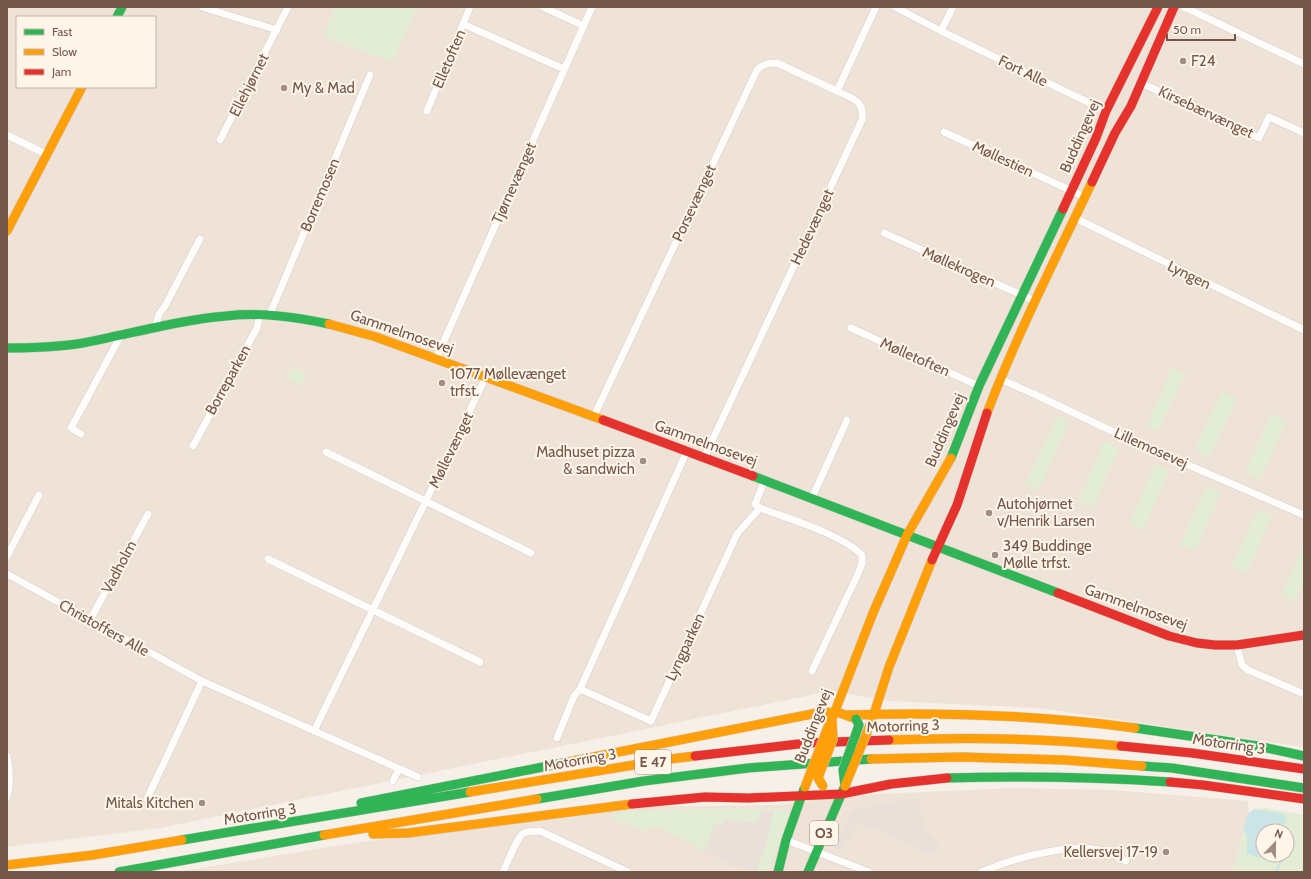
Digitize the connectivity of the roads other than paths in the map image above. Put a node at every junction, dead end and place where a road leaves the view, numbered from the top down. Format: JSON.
{"nodes":[{"id":1,"x":122,"y":7,"type":"edge"},
{"id":2,"x":202,"y":7,"type":"edge"},
{"id":3,"x":288,"y":7,"type":"edge"},
{"id":4,"x":470,"y":7,"type":"edge"},
{"id":5,"x":543,"y":7,"type":"edge"},
{"id":6,"x":592,"y":7,"type":"edge"},
{"id":7,"x":876,"y":7,"type":"edge"},
{"id":8,"x":895,"y":7,"type":"edge"},
{"id":9,"x":953,"y":7,"type":"edge"},
{"id":10,"x":1158,"y":7,"type":"edge"},
{"id":11,"x":1174,"y":7,"type":"edge"},
{"id":12,"x":1184,"y":7,"type":"edge"},
{"id":13,"x":118,"y":16,"type":"edge"},
{"id":14,"x":463,"y":24,"type":"junction"},
{"id":15,"x":584,"y":26,"type":"junction"},
{"id":16,"x":277,"y":30,"type":"junction"},
{"id":17,"x":941,"y":31,"type":"junction"},
{"id":18,"x":1304,"y":64,"type":"edge"},
{"id":19,"x":564,"y":69,"type":"junction"},
{"id":20,"x":370,"y":75,"type":"dead end"},
{"id":21,"x":1141,"y":83,"type":"junction"},
{"id":22,"x":81,"y":88,"type":"edge"},
{"id":23,"x":837,"y":91,"type":"junction"},
{"id":24,"x":427,"y":111,"type":"dead end"},
{"id":25,"x":1106,"y":111,"type":"junction"},
{"id":26,"x":944,"y":132,"type":"dead end"},
{"id":27,"x":1304,"y":133,"type":"edge"},
{"id":28,"x":7,"y":134,"type":"edge"},
{"id":29,"x":220,"y":140,"type":"dead end"},
{"id":30,"x":46,"y":154,"type":"junction"},
{"id":31,"x":1072,"y":190,"type":"junction"},
{"id":32,"x":1085,"y":197,"type":"junction"},
{"id":33,"x":1075,"y":218,"type":"junction"},
{"id":34,"x":7,"y":231,"type":"edge"},
{"id":35,"x":884,"y":233,"type":"dead end"},
{"id":36,"x":200,"y":238,"type":"dead end"},
{"id":37,"x":1023,"y":295,"type":"junction"},
{"id":38,"x":1035,"y":301,"type":"junction"},
{"id":39,"x":260,"y":314,"type":"junction"},
{"id":40,"x":270,"y":314,"type":"junction"},
{"id":41,"x":154,"y":328,"type":"junction"},
{"id":42,"x":851,"y":328,"type":"dead end"},
{"id":43,"x":1304,"y":330,"type":"edge"},
{"id":44,"x":121,"y":335,"type":"junction"},
{"id":45,"x":7,"y":348,"type":"edge"},
{"id":46,"x":436,"y":359,"type":"junction"},
{"id":47,"x":486,"y":377,"type":"junction"},
{"id":48,"x":1000,"y":379,"type":"junction"},
{"id":49,"x":980,"y":386,"type":"junction"},
{"id":50,"x":594,"y":416,"type":"junction"},
{"id":51,"x":848,"y":420,"type":"dead end"},
{"id":52,"x":81,"y":434,"type":"dead end"},
{"id":53,"x":193,"y":446,"type":"dead end"},
{"id":54,"x":687,"y":451,"type":"junction"},
{"id":55,"x":326,"y":452,"type":"dead end"},
{"id":56,"x":704,"y":458,"type":"junction"},
{"id":57,"x":765,"y":480,"type":"junction"},
{"id":58,"x":39,"y":495,"type":"dead end"},
{"id":59,"x":812,"y":498,"type":"junction"},
{"id":60,"x":426,"y":501,"type":"junction"},
{"id":61,"x":760,"y":508,"type":"junction"},
{"id":62,"x":148,"y":514,"type":"dead end"},
{"id":63,"x":1304,"y":515,"type":"edge"},
{"id":64,"x":908,"y":535,"type":"junction"},
{"id":65,"x":938,"y":546,"type":"junction"},
{"id":66,"x":531,"y":553,"type":"dead end"},
{"id":67,"x":7,"y":556,"type":"edge"},
{"id":68,"x":268,"y":559,"type":"dead end"},
{"id":69,"x":7,"y":574,"type":"edge"},
{"id":70,"x":373,"y":610,"type":"junction"},
{"id":71,"x":90,"y":620,"type":"junction"},
{"id":72,"x":1304,"y":635,"type":"edge"},
{"id":73,"x":1237,"y":645,"type":"junction"},
{"id":74,"x":480,"y":662,"type":"dead end"},
{"id":75,"x":812,"y":671,"type":"dead end"},
{"id":76,"x":202,"y":681,"type":"junction"},
{"id":77,"x":580,"y":689,"type":"junction"},
{"id":78,"x":1304,"y":694,"type":"edge"},
{"id":79,"x":846,"y":715,"type":"junction"},
{"id":80,"x":833,"y":716,"type":"junction"},
{"id":81,"x":873,"y":717,"type":"junction"},
{"id":82,"x":314,"y":731,"type":"junction"},
{"id":83,"x":557,"y":738,"type":"dead end"},
{"id":84,"x":7,"y":756,"type":"edge"},
{"id":85,"x":1304,"y":756,"type":"edge"},
{"id":86,"x":399,"y":769,"type":"junction"},
{"id":87,"x":1304,"y":769,"type":"edge"},
{"id":88,"x":418,"y":777,"type":"dead end"},
{"id":89,"x":393,"y":781,"type":"dead end"},
{"id":90,"x":1304,"y":788,"type":"edge"},
{"id":91,"x":843,"y":790,"type":"junction"},
{"id":92,"x":803,"y":791,"type":"junction"},
{"id":93,"x":7,"y":798,"type":"edge"},
{"id":94,"x":147,"y":799,"type":"dead end"},
{"id":95,"x":1304,"y":799,"type":"edge"},
{"id":96,"x":286,"y":824,"type":"junction"},
{"id":97,"x":325,"y":835,"type":"junction"},
{"id":98,"x":786,"y":840,"type":"junction"},
{"id":99,"x":817,"y":851,"type":"junction"},
{"id":100,"x":1126,"y":861,"type":"dead end"},
{"id":101,"x":7,"y":865,"type":"edge"},
{"id":102,"x":119,"y":872,"type":"edge"},
{"id":103,"x":503,"y":872,"type":"edge"},
{"id":104,"x":628,"y":872,"type":"edge"},
{"id":105,"x":778,"y":872,"type":"edge"},
{"id":106,"x":808,"y":872,"type":"edge"},
{"id":107,"x":869,"y":872,"type":"edge"},
{"id":108,"x":981,"y":872,"type":"edge"}],
"edges":[{"from":1,"to":13,"type":"main road"},
{"from":2,"to":16,"type":"street"},
{"from":3,"to":16,"type":"street","name":"Ellehjørnet"},
{"from":4,"to":14,"type":"street","name":"Elletoften"},
{"from":5,"to":15,"type":"street"},
{"from":6,"to":15,"type":"street","name":"Tjørnevænget"},
{"from":7,"to":23,"type":"street"},
{"from":8,"to":17,"type":"street","name":"Fort Alle"},
{"from":9,"to":17,"type":"street"},
{"from":10,"to":25,"type":"main road","name":"Buddingevej"},
{"from":11,"to":21,"type":"main road","name":"Buddingevej"},
{"from":12,"to":18,"type":"street"},
{"from":14,"to":19,"type":"street"},
{"from":14,"to":24,"type":"street","name":"Elletoften"},
{"from":15,"to":19,"type":"street","name":"Tjørnevænget"},
{"from":16,"to":29,"type":"street","name":"Ellehjørnet"},
{"from":17,"to":25,"type":"street","name":"Fort Alle"},
{"from":19,"to":46,"type":"street","name":"Tjørnevænget"},
{"from":20,"to":40,"type":"street","name":"Borremosen"},
{"from":21,"to":27,"type":"street","name":"Kirsebærvænget"},
{"from":21,"to":32,"type":"main road","name":"Buddingevej"},
{"from":22,"to":30,"type":"main road"},
{"from":23,"to":50,"type":"street","name":"Porsevænget"},
{"from":23,"to":56,"type":"street","name":"Hedevænget"},
{"from":25,"to":31,"type":"main road","name":"Buddingevej"},
{"from":26,"to":31,"type":"street","name":"Møllestien"},
{"from":28,"to":30,"type":"street"},
{"from":30,"to":34,"type":"main road"},
{"from":31,"to":32,"type":"street","name":"Møllestien"},
{"from":31,"to":37,"type":"main road","name":"Buddingevej"},
{"from":32,"to":33,"type":"main road","name":"Buddingevej"},
{"from":33,"to":38,"type":"main road","name":"Buddingevej"},
{"from":33,"to":43,"type":"street","name":"Lyngen"},
{"from":35,"to":37,"type":"street","name":"Møllekrogen"},
{"from":36,"to":41,"type":"street"},
{"from":37,"to":38,"type":"street","name":"Møllekrogen"},
{"from":37,"to":49,"type":"main road","name":"Buddingevej"},
{"from":38,"to":48,"type":"main road","name":"Buddingevej"},
{"from":39,"to":40,"type":"main road","name":"Gammelmosevej"},
{"from":39,"to":41,"type":"main road","name":"Gammelmosevej"},
{"from":39,"to":53,"type":"street","name":"Borreparken"},
{"from":40,"to":46,"type":"main road","name":"Gammelmosevej"},
{"from":41,"to":44,"type":"main road","name":"Gammelmosevej"},
{"from":42,"to":49,"type":"street","name":"Mølletoften"},
{"from":44,"to":45,"type":"main road","name":"Gammelmosevej"},
{"from":44,"to":52,"type":"street"},
{"from":46,"to":47,"type":"main road","name":"Gammelmosevej"},
{"from":47,"to":50,"type":"main road","name":"Gammelmosevej"},
{"from":47,"to":60,"type":"street","name":"Møllevænget"},
{"from":48,"to":63,"type":"street","name":"Lillemosevej"},
{"from":48,"to":65,"type":"main road","name":"Buddingevej"},
{"from":49,"to":64,"type":"main road","name":"Buddingevej"},
{"from":50,"to":54,"type":"main road","name":"Gammelmosevej"},
{"from":51,"to":59,"type":"street"},
{"from":54,"to":56,"type":"main road","name":"Gammelmosevej"},
{"from":54,"to":77,"type":"street"},
{"from":55,"to":60,"type":"street","name":"Møllevænget"},
{"from":56,"to":57,"type":"main road","name":"Gammelmosevej"},
{"from":57,"to":59,"type":"main road","name":"Gammelmosevej"},
{"from":57,"to":61,"type":"street","name":"Gammelmosevej"},
{"from":58,"to":67,"type":"street"},
{"from":59,"to":64,"type":"main road","name":"Gammelmosevej"},
{"from":60,"to":66,"type":"street","name":"Møllevænget"},
{"from":60,"to":70,"type":"street","name":"Møllevænget"},
{"from":61,"to":75,"type":"street"},
{"from":61,"to":77,"type":"street","name":"Lyngparken"},
{"from":62,"to":71,"type":"street","name":"Vadholm"},
{"from":64,"to":65,"type":"main road","name":"Gammelmosevej"},
{"from":64,"to":80,"type":"main road","name":"Buddingevej"},
{"from":65,"to":73,"type":"main road","name":"Gammelmosevej"},
{"from":65,"to":81,"type":"main road","name":"Buddingevej"},
{"from":68,"to":70,"type":"street"},
{"from":69,"to":71,"type":"street","name":"Christoffers Alle"},
{"from":70,"to":74,"type":"street"},
{"from":70,"to":82,"type":"street","name":"Møllevænget"},
{"from":71,"to":76,"type":"street","name":"Christoffers Alle"},
{"from":72,"to":73,"type":"main road","name":"Gammelmosevej"},
{"from":73,"to":78,"type":"street"},
{"from":76,"to":82,"type":"street","name":"Christoffers Alle"},
{"from":76,"to":94,"type":"street"},
{"from":77,"to":83,"type":"street"},
{"from":79,"to":80,"type":"main road"},
{"from":79,"to":81,"type":"main road"},
{"from":79,"to":91,"type":"main road","bridge":true},
{"from":80,"to":91,"type":"main road","bridge":true},
{"from":80,"to":92,"type":"main road","name":"Buddingevej","number":"O3","bridge":true},
{"from":80,"to":96,"type":"main road"},
{"from":81,"to":85,"type":"main road"},
{"from":81,"to":91,"type":"main road","name":"Buddingevej","number":"O3","bridge":true},
{"from":82,"to":86,"type":"street","name":"Christoffers Alle"},
{"from":84,"to":93,"type":"street"},
{"from":86,"to":88,"type":"street","name":"Christoffers Alle"},
{"from":86,"to":89,"type":"street"},
{"from":87,"to":96,"type":"main road","name":"Motorring 3","number":"E 47"},
{"from":90,"to":97,"type":"main road","name":"Motorring 3","number":"E 47"},
{"from":91,"to":92,"type":"main road"},
{"from":91,"to":95,"type":"main road"},
{"from":91,"to":99,"type":"main road","name":"Buddingevej","number":"O3"},
{"from":92,"to":97,"type":"main road"},
{"from":92,"to":98,"type":"main road","name":"Buddingevej","number":"O3"},
{"from":96,"to":101,"type":"main road","name":"Motorring 3","number":"E 47"},
{"from":97,"to":102,"type":"main road","name":"Motorring 3","number":"E 47"},
{"from":98,"to":99,"type":"street"},
{"from":98,"to":105,"type":"main road","name":"Buddingevej","number":"O3"},
{"from":99,"to":106,"type":"main road","name":"Buddingevej","number":"O3"},
{"from":99,"to":107,"type":"street"},
{"from":100,"to":108,"type":"street"},
{"from":103,"to":104,"type":"street"}]}
